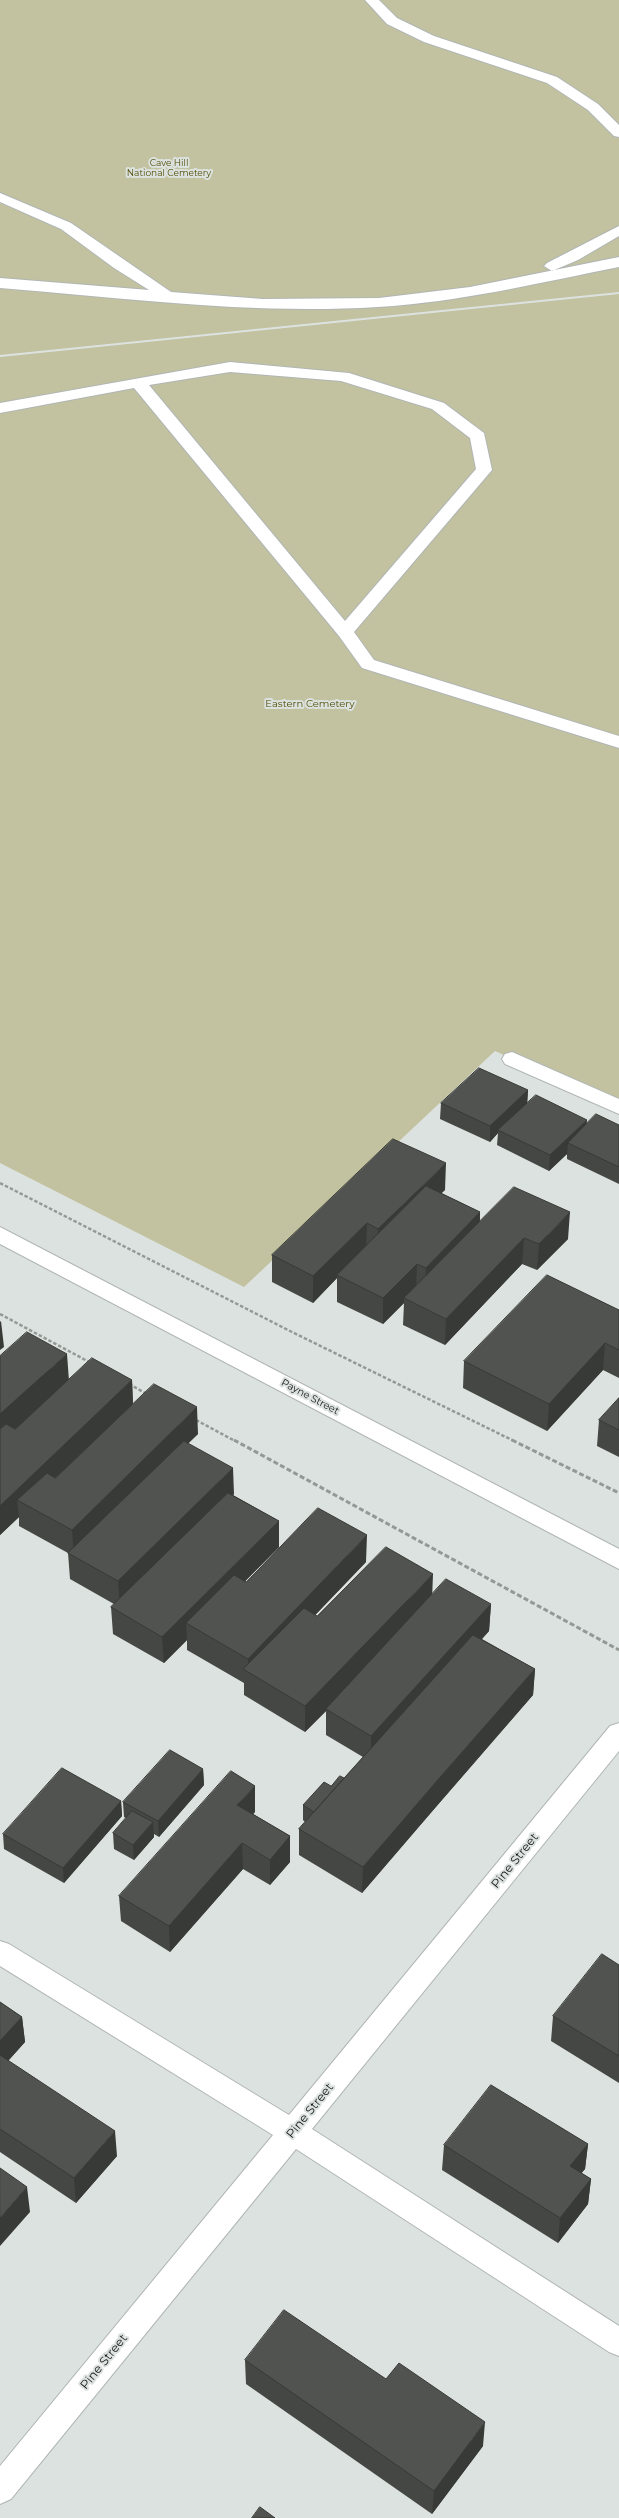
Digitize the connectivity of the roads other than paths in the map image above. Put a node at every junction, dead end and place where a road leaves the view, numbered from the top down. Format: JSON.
{"nodes":[{"id":1,"x":372,"y":0,"type":"edge"},
{"id":2,"x":619,"y":134,"type":"edge"},
{"id":3,"x":0,"y":197,"type":"edge"},
{"id":4,"x":619,"y":230,"type":"edge"},
{"id":5,"x":619,"y":262,"type":"edge"},
{"id":6,"x":0,"y":283,"type":"edge"},
{"id":7,"x":502,"y":286,"type":"junction"},
{"id":8,"x":168,"y":295,"type":"junction"},
{"id":9,"x":138,"y":382,"type":"junction"},
{"id":10,"x":0,"y":408,"type":"edge"},
{"id":11,"x":345,"y":632,"type":"junction"},
{"id":12,"x":619,"y":742,"type":"edge"},
{"id":13,"x":512,"y":1059,"type":"dead end"},
{"id":14,"x":619,"y":1107,"type":"edge"},
{"id":15,"x":0,"y":1235,"type":"edge"},
{"id":16,"x":619,"y":1560,"type":"edge"},
{"id":17,"x":619,"y":1733,"type":"edge"},
{"id":18,"x":0,"y":1952,"type":"edge"},
{"id":19,"x":293,"y":2132,"type":"junction"},
{"id":20,"x":619,"y":2342,"type":"edge"},
{"id":21,"x":0,"y":2489,"type":"edge"}],
"edges":[{"from":1,"to":2,"type":"street"},
{"from":3,"to":8,"type":"street"},
{"from":4,"to":7,"type":"street"},
{"from":5,"to":7,"type":"street"},
{"from":6,"to":8,"type":"street"},
{"from":7,"to":8,"type":"street"},
{"from":9,"to":10,"type":"street"},
{"from":9,"to":11,"type":"street"},
{"from":9,"to":11,"type":"street"},
{"from":11,"to":12,"type":"street"},
{"from":13,"to":14,"type":"street"},
{"from":15,"to":16,"type":"street","name":"Payne Street"},
{"from":17,"to":19,"type":"street","name":"Pine Street"},
{"from":18,"to":19,"type":"street"},
{"from":19,"to":20,"type":"street"},
{"from":19,"to":21,"type":"street","name":"Pine Street"}]}
